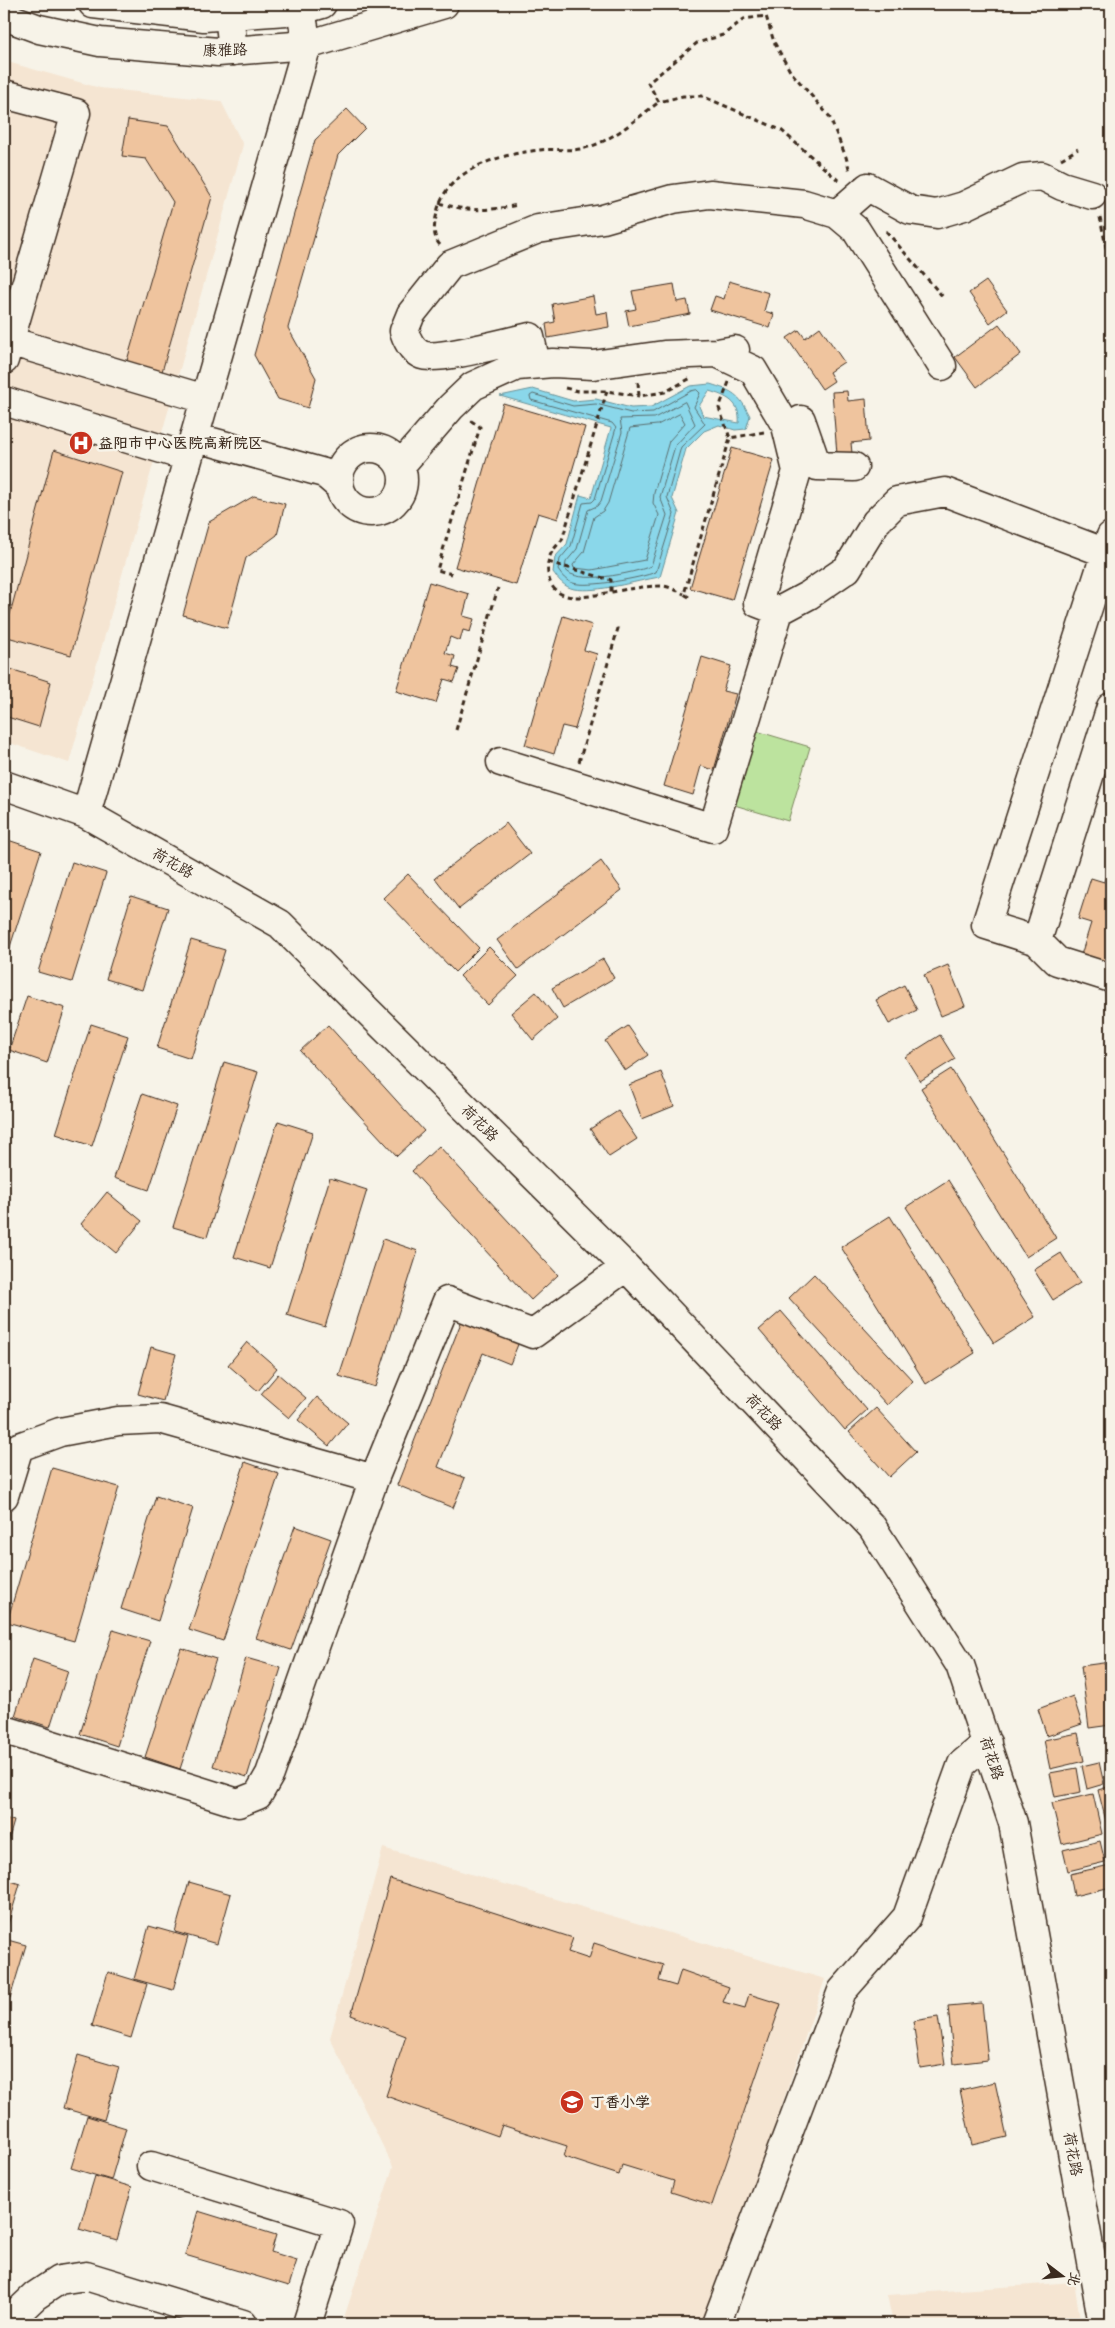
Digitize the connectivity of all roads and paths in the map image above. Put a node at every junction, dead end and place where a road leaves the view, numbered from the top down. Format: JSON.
{"nodes":[{"id":1,"x":93,"y":4,"type":"edge"},
{"id":2,"x":444,"y":4,"type":"edge"},
{"id":3,"x":311,"y":7,"type":"edge"},
{"id":4,"x":228,"y":10,"type":"edge"},
{"id":5,"x":4,"y":16,"type":"edge"},
{"id":6,"x":307,"y":45,"type":"junction"},
{"id":7,"x":233,"y":51,"type":"junction"},
{"id":8,"x":4,"y":94,"type":"edge"},
{"id":9,"x":659,"y":102,"type":"junction"},
{"id":10,"x":1092,"y":195,"type":"joint"},
{"id":11,"x":439,"y":203,"type":"junction"},
{"id":12,"x":518,"y":205,"type":"dead end"},
{"id":13,"x":846,"y":205,"type":"junction"},
{"id":14,"x":881,"y":226,"type":"dead end"},
{"id":15,"x":447,"y":246,"type":"dead end"},
{"id":16,"x":1111,"y":259,"type":"edge"},
{"id":17,"x":943,"y":297,"type":"dead end"},
{"id":18,"x":7,"y":351,"type":"edge"},
{"id":19,"x":637,"y":359,"type":"junction"},
{"id":20,"x":536,"y":364,"type":"junction"},
{"id":21,"x":719,"y":366,"type":"junction"},
{"id":22,"x":942,"y":366,"type":"dead end"},
{"id":23,"x":698,"y":376,"type":"dead end"},
{"id":24,"x":734,"y":383,"type":"dead end"},
{"id":25,"x":560,"y":386,"type":"dead end"},
{"id":26,"x":728,"y":386,"type":"dead end"},
{"id":27,"x":607,"y":391,"type":"junction"},
{"id":28,"x":639,"y":396,"type":"junction"},
{"id":29,"x":205,"y":399,"type":"junction"},
{"id":30,"x":4,"y":401,"type":"edge"},
{"id":31,"x":466,"y":414,"type":"junction"},
{"id":32,"x":771,"y":428,"type":"junction"},
{"id":33,"x":730,"y":438,"type":"junction"},
{"id":34,"x":193,"y":440,"type":"junction"},
{"id":35,"x":346,"y":460,"type":"junction"},
{"id":36,"x":400,"y":466,"type":"junction"},
{"id":37,"x":854,"y":467,"type":"dead end"},
{"id":38,"x":339,"y":486,"type":"junction"},
{"id":39,"x":1108,"y":544,"type":"edge"},
{"id":40,"x":548,"y":562,"type":"junction"},
{"id":41,"x":452,"y":574,"type":"dead end"},
{"id":42,"x":498,"y":588,"type":"dead end"},
{"id":43,"x":611,"y":592,"type":"junction"},
{"id":44,"x":684,"y":594,"type":"junction"},
{"id":45,"x":688,"y":597,"type":"dead end"},
{"id":46,"x":779,"y":611,"type":"junction"},
{"id":47,"x":619,"y":625,"type":"dead end"},
{"id":48,"x":1111,"y":707,"type":"edge"},
{"id":49,"x":456,"y":730,"type":"dead end"},
{"id":50,"x":501,"y":762,"type":"dead end"},
{"id":51,"x":572,"y":785,"type":"junction"},
{"id":52,"x":4,"y":786,"type":"edge"},
{"id":53,"x":86,"y":814,"type":"junction"},
{"id":54,"x":1038,"y":942,"type":"junction"},
{"id":55,"x":1111,"y":978,"type":"edge"},
{"id":56,"x":626,"y":1268,"type":"junction"},
{"id":57,"x":374,"y":1480,"type":"junction"},
{"id":58,"x":4,"y":1496,"type":"edge"},
{"id":59,"x":5,"y":1730,"type":"dead end"},
{"id":60,"x":986,"y":1743,"type":"junction"},
{"id":61,"x":152,"y":2166,"type":"dead end"},
{"id":62,"x":4,"y":2318,"type":"edge"},
{"id":63,"x":243,"y":2324,"type":"edge"},
{"id":64,"x":307,"y":2324,"type":"edge"},
{"id":65,"x":716,"y":2324,"type":"edge"},
{"id":66,"x":1103,"y":2324,"type":"edge"}],
"edges":[{"from":1,"to":4,"type":"street"},
{"from":2,"to":6,"type":"street","name":"康雅路"},
{"from":3,"to":4,"type":"street"},
{"from":3,"to":6,"type":"street"},
{"from":4,"to":7,"type":"street"},
{"from":5,"to":7,"type":"street","name":"康雅路"},
{"from":6,"to":7,"type":"street","name":"康雅路"},
{"from":6,"to":29,"type":"street"},
{"from":8,"to":18,"type":"street"},
{"from":9,"to":11,"type":"path"},
{"from":9,"to":13,"type":"path"},
{"from":9,"to":13,"type":"path"},
{"from":10,"to":13,"type":"street"},
{"from":10,"to":16,"type":"path"},
{"from":11,"to":12,"type":"path"},
{"from":11,"to":15,"type":"path"},
{"from":13,"to":20,"type":"street"},
{"from":13,"to":22,"type":"street"},
{"from":14,"to":17,"type":"path"},
{"from":18,"to":29,"type":"street"},
{"from":19,"to":20,"type":"street"},
{"from":19,"to":21,"type":"street"},
{"from":19,"to":28,"type":"path"},
{"from":20,"to":31,"type":"street"},
{"from":21,"to":24,"type":"path"},
{"from":21,"to":32,"type":"street"},
{"from":21,"to":37,"type":"street"},
{"from":23,"to":28,"type":"path"},
{"from":25,"to":27,"type":"path"},
{"from":26,"to":33,"type":"path"},
{"from":27,"to":28,"type":"path"},
{"from":27,"to":40,"type":"path"},
{"from":29,"to":34,"type":"street"},
{"from":30,"to":34,"type":"street"},
{"from":31,"to":36,"type":"street"},
{"from":31,"to":41,"type":"path"},
{"from":32,"to":33,"type":"path"},
{"from":32,"to":46,"type":"street"},
{"from":33,"to":44,"type":"path"},
{"from":34,"to":35,"type":"street"},
{"from":34,"to":38,"type":"street"},
{"from":34,"to":53,"type":"street"},
{"from":35,"to":36,"type":"street"},
{"from":35,"to":38,"type":"street"},
{"from":36,"to":38,"type":"street"},
{"from":39,"to":46,"type":"street"},
{"from":39,"to":54,"type":"street"},
{"from":40,"to":43,"type":"path"},
{"from":40,"to":43,"type":"path"},
{"from":42,"to":49,"type":"path"},
{"from":43,"to":44,"type":"path"},
{"from":44,"to":45,"type":"path"},
{"from":46,"to":51,"type":"street"},
{"from":47,"to":51,"type":"path"},
{"from":48,"to":54,"type":"street"},
{"from":50,"to":51,"type":"street"},
{"from":52,"to":53,"type":"street","name":"荷花路"},
{"from":53,"to":56,"type":"street","name":"荷花路"},
{"from":54,"to":55,"type":"street"},
{"from":56,"to":57,"type":"street"},
{"from":56,"to":60,"type":"street","name":"荷花路"},
{"from":57,"to":58,"type":"street"},
{"from":57,"to":59,"type":"street"},
{"from":60,"to":65,"type":"street"},
{"from":60,"to":66,"type":"street","name":"荷花路"},
{"from":61,"to":64,"type":"street"},
{"from":62,"to":63,"type":"street"}]}
